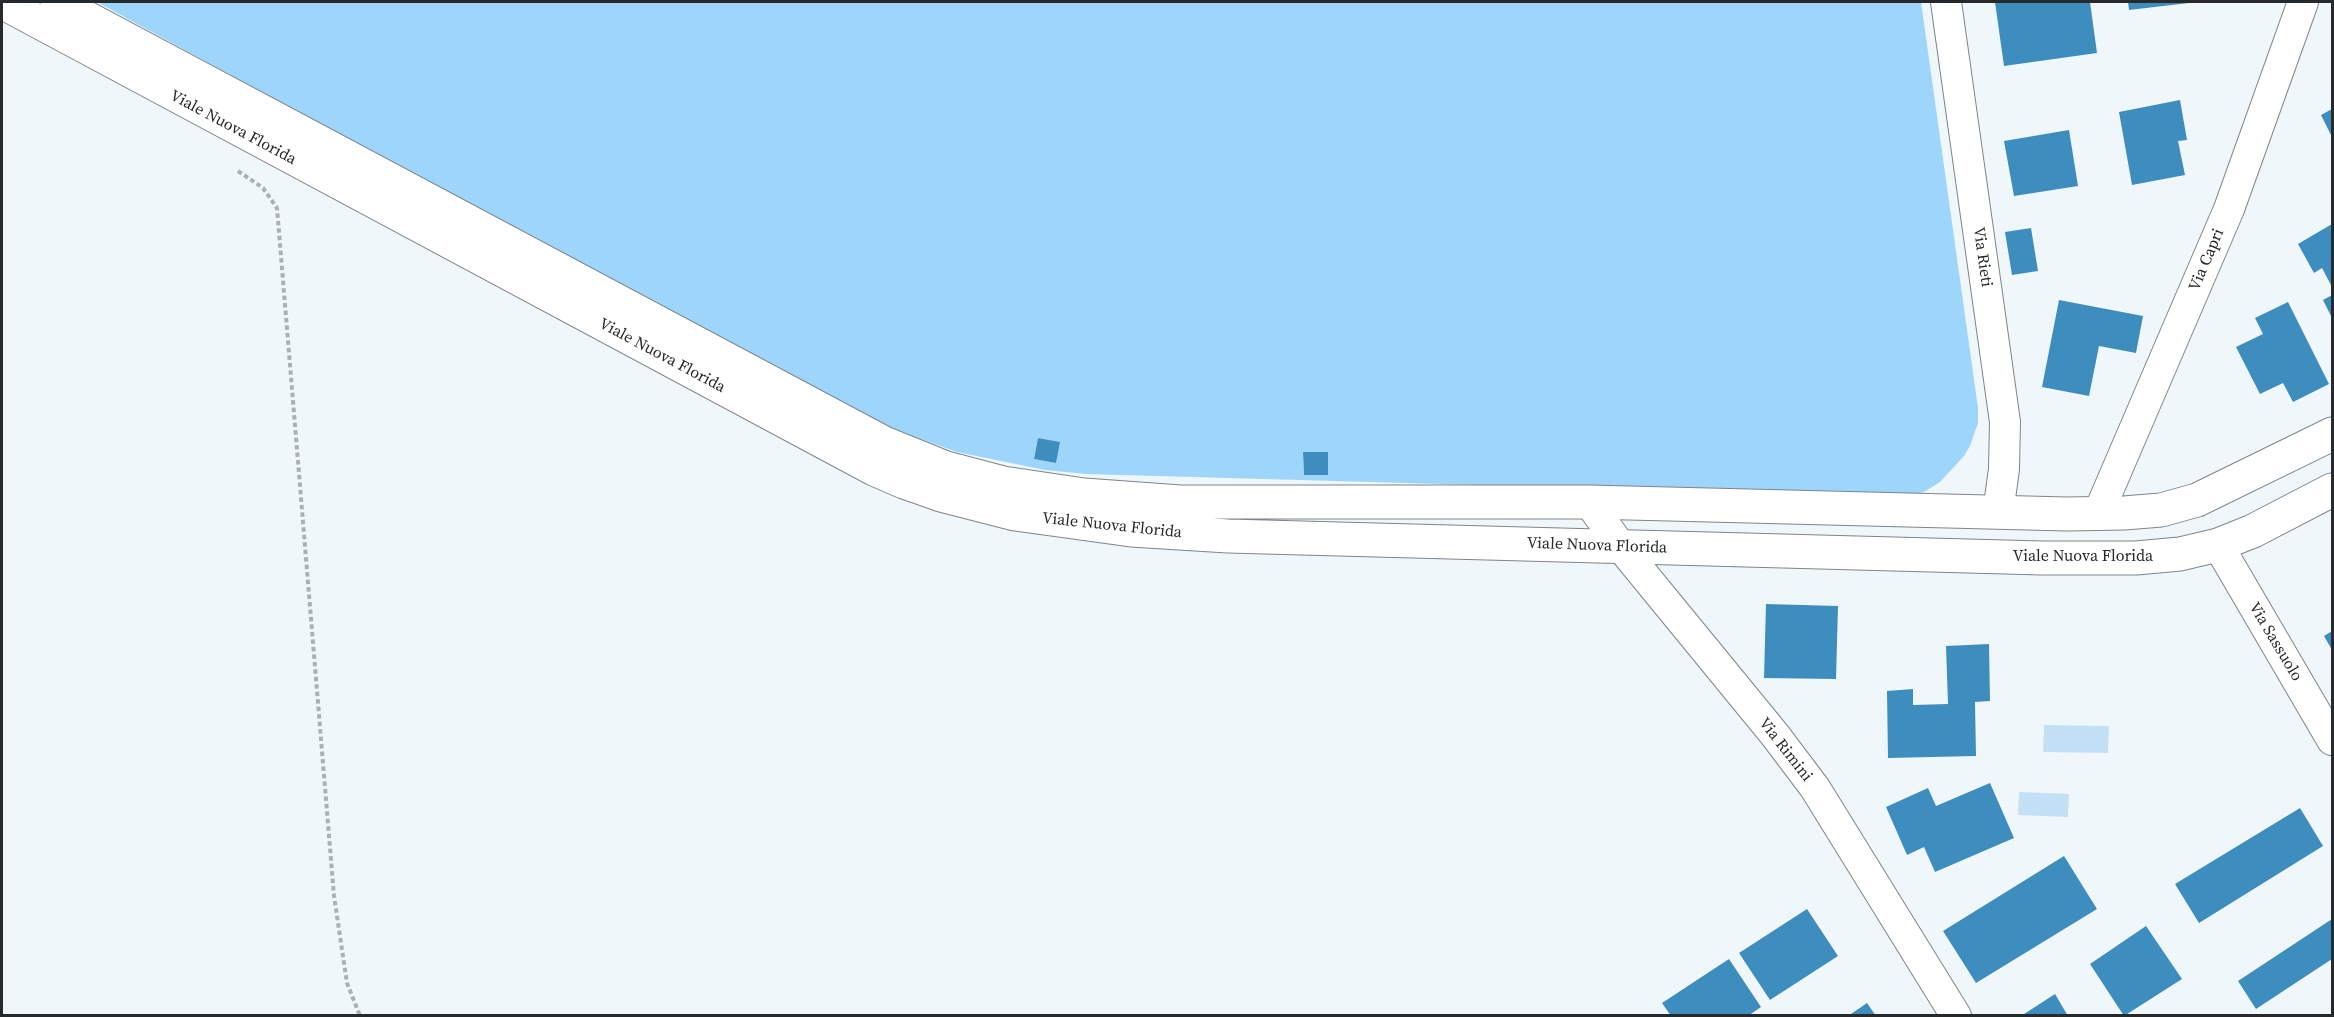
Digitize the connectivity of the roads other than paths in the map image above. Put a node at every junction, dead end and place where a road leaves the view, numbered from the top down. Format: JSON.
{"nodes":[{"id":1,"x":2,"y":2,"type":"edge"},
{"id":2,"x":57,"y":2,"type":"edge"},
{"id":3,"x":1946,"y":2,"type":"edge"},
{"id":4,"x":2303,"y":2,"type":"edge"},
{"id":5,"x":2332,"y":434,"type":"edge"},
{"id":6,"x":2332,"y":490,"type":"edge"},
{"id":7,"x":1589,"y":502,"type":"junction"},
{"id":8,"x":1998,"y":513,"type":"junction"},
{"id":9,"x":2098,"y":513,"type":"junction"},
{"id":10,"x":2218,"y":545,"type":"junction"},
{"id":11,"x":1621,"y":547,"type":"junction"},
{"id":12,"x":2332,"y":740,"type":"edge"},
{"id":13,"x":1956,"y":1016,"type":"edge"}],
"edges":[{"from":1,"to":11,"type":"street","name":"Viale Nuova Florida"},
{"from":2,"to":7,"type":"street","name":"Viale Nuova Florida"},
{"from":3,"to":8,"type":"street","name":"Via Rieti"},
{"from":4,"to":9,"type":"street","name":"Via Capri"},
{"from":5,"to":9,"type":"street","name":"Viale Nuova Florida"},
{"from":6,"to":10,"type":"street","name":"Viale Nuova Florida"},
{"from":7,"to":8,"type":"street","name":"Viale Nuova Florida"},
{"from":7,"to":11,"type":"street","name":"Via Rimini"},
{"from":8,"to":9,"type":"street","name":"Viale Nuova Florida"},
{"from":10,"to":11,"type":"street","name":"Viale Nuova Florida"},
{"from":10,"to":12,"type":"street","name":"Via Sassuolo"},
{"from":11,"to":13,"type":"street","name":"Via Rimini"}]}
